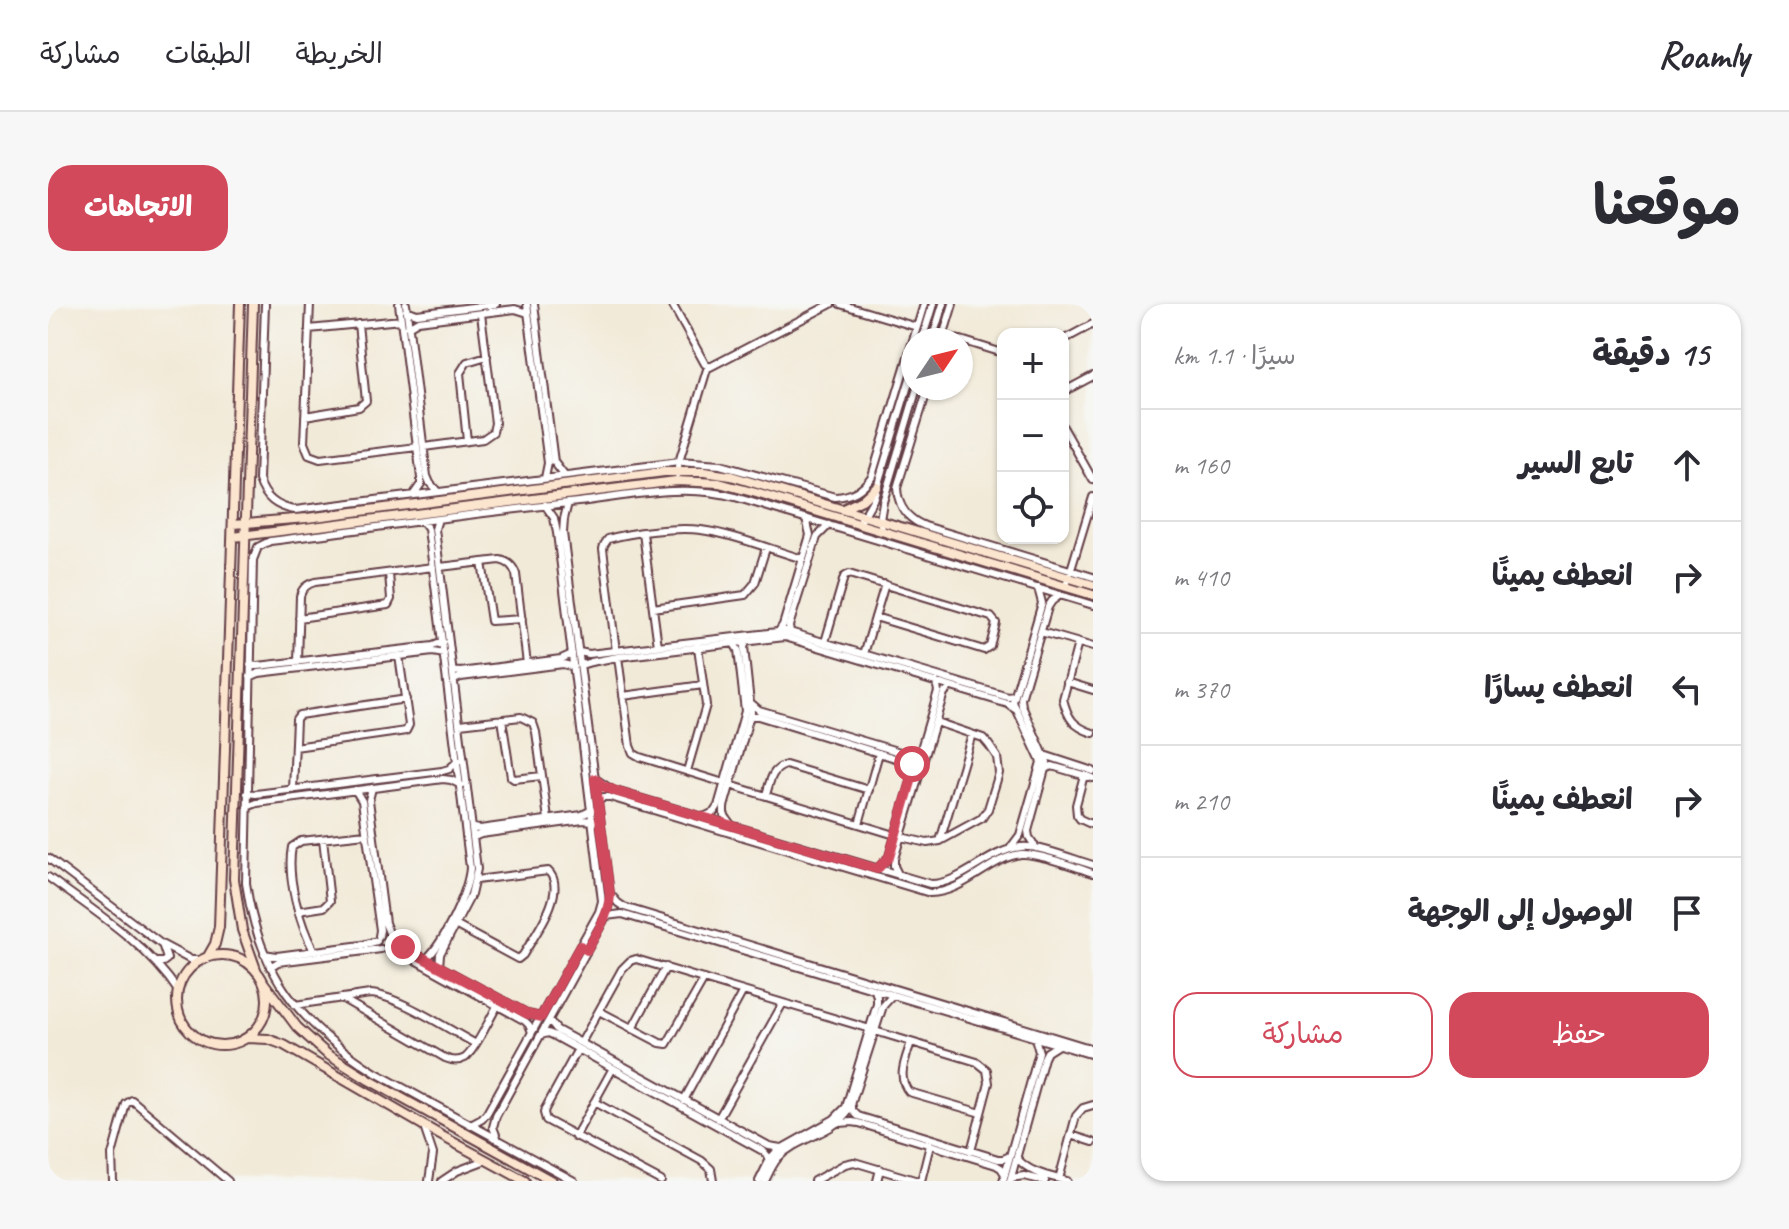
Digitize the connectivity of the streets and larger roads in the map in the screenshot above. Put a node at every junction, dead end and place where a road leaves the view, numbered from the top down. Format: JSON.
{"nodes":[{"id":1,"x":240,"y":304,"type":"edge"},
{"id":2,"x":253,"y":304,"type":"edge"},
{"id":3,"x":265,"y":304,"type":"edge"},
{"id":4,"x":310,"y":304,"type":"edge"},
{"id":5,"x":399,"y":304,"type":"edge"},
{"id":6,"x":496,"y":304,"type":"edge"},
{"id":7,"x":527,"y":304,"type":"edge"},
{"id":8,"x":534,"y":304,"type":"edge"},
{"id":9,"x":672,"y":304,"type":"edge"},
{"id":10,"x":831,"y":304,"type":"edge"},
{"id":11,"x":840,"y":304,"type":"edge"},
{"id":12,"x":924,"y":304,"type":"edge"},
{"id":13,"x":933,"y":304,"type":"edge"},
{"id":14,"x":943,"y":304,"type":"edge"},
{"id":15,"x":953,"y":304,"type":"edge"},
{"id":16,"x":406,"y":307,"type":"edge"},
{"id":17,"x":528,"y":313,"type":"junction"},
{"id":18,"x":481,"y":314,"type":"junction"},
{"id":19,"x":401,"y":320,"type":"junction"},
{"id":20,"x":927,"y":323,"type":"junction"},
{"id":21,"x":358,"y":324,"type":"junction"},
{"id":22,"x":1093,"y":324,"type":"edge"},
{"id":23,"x":408,"y":327,"type":"junction"},
{"id":24,"x":917,"y":327,"type":"junction"},
{"id":25,"x":926,"y":328,"type":"edge"},
{"id":26,"x":936,"y":328,"type":"edge"},
{"id":27,"x":946,"y":328,"type":"edge"},
{"id":28,"x":309,"y":329,"type":"junction"},
{"id":29,"x":1069,"y":337,"type":"edge"},
{"id":30,"x":973,"y":344,"type":"edge"},
{"id":31,"x":997,"y":351,"type":"edge"},
{"id":32,"x":487,"y":356,"type":"junction"},
{"id":33,"x":708,"y":366,"type":"junction"},
{"id":34,"x":1093,"y":376,"type":"edge"},
{"id":35,"x":1069,"y":389,"type":"edge"},
{"id":36,"x":904,"y":400,"type":"edge"},
{"id":37,"x":913,"y":400,"type":"edge"},
{"id":38,"x":924,"y":400,"type":"edge"},
{"id":39,"x":305,"y":416,"type":"junction"},
{"id":40,"x":1069,"y":438,"type":"edge"},
{"id":41,"x":467,"y":441,"type":"junction"},
{"id":42,"x":420,"y":447,"type":"junction"},
{"id":43,"x":880,"y":449,"type":"junction"},
{"id":44,"x":888,"y":451,"type":"junction"},
{"id":45,"x":897,"y":454,"type":"junction"},
{"id":46,"x":907,"y":457,"type":"junction"},
{"id":47,"x":678,"y":471,"type":"junction"},
{"id":48,"x":545,"y":478,"type":"junction"},
{"id":49,"x":559,"y":479,"type":"junction"},
{"id":50,"x":1093,"y":480,"type":"edge"},
{"id":51,"x":877,"y":486,"type":"junction"},
{"id":52,"x":437,"y":491,"type":"junction"},
{"id":53,"x":414,"y":494,"type":"junction"},
{"id":54,"x":1093,"y":497,"type":"edge"},
{"id":55,"x":873,"y":500,"type":"junction"},
{"id":56,"x":883,"y":502,"type":"junction"},
{"id":57,"x":568,"y":503,"type":"junction"},
{"id":58,"x":545,"y":505,"type":"junction"},
{"id":59,"x":843,"y":509,"type":"junction"},
{"id":60,"x":806,"y":518,"type":"junction"},
{"id":61,"x":438,"y":519,"type":"junction"},
{"id":62,"x":862,"y":520,"type":"junction"},
{"id":63,"x":422,"y":521,"type":"junction"},
{"id":64,"x":308,"y":523,"type":"junction"},
{"id":65,"x":233,"y":524,"type":"junction"},
{"id":66,"x":245,"y":524,"type":"junction"},
{"id":67,"x":829,"y":525,"type":"junction"},
{"id":68,"x":881,"y":525,"type":"junction"},
{"id":69,"x":643,"y":533,"type":"junction"},
{"id":70,"x":245,"y":535,"type":"junction"},
{"id":71,"x":233,"y":537,"type":"junction"},
{"id":72,"x":766,"y":548,"type":"junction"},
{"id":73,"x":803,"y":559,"type":"junction"},
{"id":74,"x":482,"y":562,"type":"junction"},
{"id":75,"x":436,"y":567,"type":"junction"},
{"id":76,"x":389,"y":573,"type":"junction"},
{"id":77,"x":1093,"y":577,"type":"edge"},
{"id":78,"x":1068,"y":578,"type":"junction"},
{"id":79,"x":885,"y":584,"type":"junction"},
{"id":80,"x":1093,"y":585,"type":"edge"},
{"id":81,"x":1038,"y":588,"type":"junction"},
{"id":82,"x":1060,"y":595,"type":"junction"},
{"id":83,"x":1093,"y":595,"type":"edge"},
{"id":84,"x":1093,"y":605,"type":"edge"},
{"id":85,"x":653,"y":608,"type":"junction"},
{"id":86,"x":875,"y":617,"type":"junction"},
{"id":87,"x":299,"y":618,"type":"junction"},
{"id":88,"x":522,"y":619,"type":"junction"},
{"id":89,"x":779,"y":631,"type":"junction"},
{"id":90,"x":790,"y":631,"type":"junction"},
{"id":91,"x":1041,"y":632,"type":"junction"},
{"id":92,"x":747,"y":641,"type":"junction"},
{"id":93,"x":443,"y":642,"type":"junction"},
{"id":94,"x":733,"y":642,"type":"junction"},
{"id":95,"x":825,"y":642,"type":"junction"},
{"id":96,"x":1078,"y":643,"type":"junction"},
{"id":97,"x":658,"y":646,"type":"junction"},
{"id":98,"x":698,"y":647,"type":"junction"},
{"id":99,"x":1093,"y":647,"type":"edge"},
{"id":100,"x":845,"y":651,"type":"junction"},
{"id":101,"x":576,"y":653,"type":"junction"},
{"id":102,"x":444,"y":654,"type":"junction"},
{"id":103,"x":617,"y":654,"type":"junction"},
{"id":104,"x":864,"y":654,"type":"junction"},
{"id":105,"x":399,"y":656,"type":"junction"},
{"id":106,"x":594,"y":657,"type":"junction"},
{"id":107,"x":298,"y":662,"type":"junction"},
{"id":108,"x":527,"y":664,"type":"junction"},
{"id":109,"x":250,"y":665,"type":"junction"},
{"id":110,"x":577,"y":666,"type":"junction"},
{"id":111,"x":453,"y":671,"type":"junction"},
{"id":112,"x":250,"y":677,"type":"junction"},
{"id":113,"x":454,"y":680,"type":"junction"},
{"id":114,"x":936,"y":682,"type":"junction"},
{"id":115,"x":1067,"y":682,"type":"junction"},
{"id":116,"x":703,"y":685,"type":"junction"},
{"id":117,"x":951,"y":686,"type":"junction"},
{"id":118,"x":1093,"y":690,"type":"edge"},
{"id":119,"x":623,"y":696,"type":"junction"},
{"id":120,"x":1014,"y":696,"type":"junction"},
{"id":121,"x":406,"y":699,"type":"junction"},
{"id":122,"x":751,"y":704,"type":"junction"},
{"id":123,"x":583,"y":708,"type":"junction"},
{"id":124,"x":1015,"y":709,"type":"junction"},
{"id":125,"x":751,"y":716,"type":"junction"},
{"id":126,"x":502,"y":719,"type":"junction"},
{"id":127,"x":936,"y":722,"type":"junction"},
{"id":128,"x":460,"y":724,"type":"junction"},
{"id":129,"x":1093,"y":733,"type":"edge"},
{"id":130,"x":972,"y":734,"type":"junction"},
{"id":131,"x":295,"y":747,"type":"junction"},
{"id":132,"x":879,"y":753,"type":"junction"},
{"id":133,"x":919,"y":754,"type":"junction"},
{"id":134,"x":1046,"y":756,"type":"junction"},
{"id":135,"x":458,"y":761,"type":"junction"},
{"id":136,"x":915,"y":768,"type":"junction"},
{"id":137,"x":1047,"y":768,"type":"junction"},
{"id":138,"x":687,"y":771,"type":"junction"},
{"id":139,"x":1093,"y":771,"type":"edge"},
{"id":140,"x":1084,"y":775,"type":"junction"},
{"id":141,"x":542,"y":776,"type":"junction"},
{"id":142,"x":1093,"y":778,"type":"edge"},
{"id":143,"x":595,"y":779,"type":"junction"},
{"id":144,"x":727,"y":784,"type":"junction"},
{"id":145,"x":461,"y":785,"type":"junction"},
{"id":146,"x":372,"y":788,"type":"junction"},
{"id":147,"x":293,"y":790,"type":"junction"},
{"id":148,"x":355,"y":790,"type":"junction"},
{"id":149,"x":869,"y":790,"type":"junction"},
{"id":150,"x":247,"y":793,"type":"junction"},
{"id":151,"x":766,"y":795,"type":"junction"},
{"id":152,"x":598,"y":800,"type":"junction"},
{"id":153,"x":247,"y":807,"type":"junction"},
{"id":154,"x":592,"y":810,"type":"junction"},
{"id":155,"x":704,"y":817,"type":"junction"},
{"id":156,"x":548,"y":819,"type":"junction"},
{"id":157,"x":594,"y":821,"type":"junction"},
{"id":158,"x":859,"y":824,"type":"junction"},
{"id":159,"x":731,"y":825,"type":"junction"},
{"id":160,"x":1093,"y":825,"type":"edge"},
{"id":161,"x":473,"y":828,"type":"junction"},
{"id":162,"x":366,"y":834,"type":"junction"},
{"id":163,"x":898,"y":836,"type":"junction"},
{"id":164,"x":474,"y":837,"type":"junction"},
{"id":165,"x":323,"y":839,"type":"junction"},
{"id":166,"x":940,"y":841,"type":"junction"},
{"id":167,"x":1036,"y":848,"type":"junction"},
{"id":168,"x":1009,"y":849,"type":"junction"},
{"id":169,"x":48,"y":858,"type":"edge"},
{"id":170,"x":1093,"y":865,"type":"edge"},
{"id":171,"x":877,"y":869,"type":"junction"},
{"id":172,"x":979,"y":869,"type":"junction"},
{"id":173,"x":1093,"y":873,"type":"edge"},
{"id":174,"x":899,"y":876,"type":"junction"},
{"id":175,"x":48,"y":877,"type":"edge"},
{"id":176,"x":220,"y":879,"type":"junction"},
{"id":177,"x":234,"y":879,"type":"junction"},
{"id":178,"x":476,"y":880,"type":"junction"},
{"id":179,"x":610,"y":895,"type":"junction"},
{"id":180,"x":298,"y":911,"type":"junction"},
{"id":181,"x":606,"y":916,"type":"junction"},
{"id":182,"x":455,"y":925,"type":"junction"},
{"id":183,"x":378,"y":938,"type":"junction"},
{"id":184,"x":392,"y":938,"type":"junction"},
{"id":185,"x":161,"y":944,"type":"junction"},
{"id":186,"x":583,"y":948,"type":"junction"},
{"id":187,"x":384,"y":950,"type":"junction"},
{"id":188,"x":314,"y":951,"type":"junction"},
{"id":189,"x":264,"y":954,"type":"junction"},
{"id":190,"x":775,"y":956,"type":"junction"},
{"id":191,"x":204,"y":959,"type":"junction"},
{"id":192,"x":426,"y":959,"type":"junction"},
{"id":193,"x":157,"y":962,"type":"junction"},
{"id":194,"x":270,"y":967,"type":"junction"},
{"id":195,"x":439,"y":967,"type":"junction"},
{"id":196,"x":666,"y":967,"type":"junction"},
{"id":197,"x":257,"y":972,"type":"junction"},
{"id":198,"x":704,"y":979,"type":"junction"},
{"id":199,"x":264,"y":983,"type":"junction"},
{"id":200,"x":875,"y":990,"type":"junction"},
{"id":201,"x":178,"y":991,"type":"junction"},
{"id":202,"x":743,"y":991,"type":"junction"},
{"id":203,"x":893,"y":995,"type":"junction"},
{"id":204,"x":341,"y":998,"type":"junction"},
{"id":205,"x":783,"y":1003,"type":"junction"},
{"id":206,"x":295,"y":1005,"type":"junction"},
{"id":207,"x":880,"y":1005,"type":"junction"},
{"id":208,"x":497,"y":1006,"type":"junction"},
{"id":209,"x":599,"y":1011,"type":"junction"},
{"id":210,"x":961,"y":1012,"type":"junction"},
{"id":211,"x":541,"y":1017,"type":"junction"},
{"id":212,"x":549,"y":1020,"type":"junction"},
{"id":213,"x":632,"y":1029,"type":"junction"},
{"id":214,"x":872,"y":1030,"type":"junction"},
{"id":215,"x":555,"y":1032,"type":"junction"},
{"id":216,"x":532,"y":1033,"type":"junction"},
{"id":217,"x":541,"y":1035,"type":"junction"},
{"id":218,"x":247,"y":1038,"type":"junction"},
{"id":219,"x":1035,"y":1038,"type":"junction"},
{"id":220,"x":911,"y":1042,"type":"junction"},
{"id":221,"x":476,"y":1044,"type":"junction"},
{"id":222,"x":1058,"y":1045,"type":"junction"},
{"id":223,"x":579,"y":1046,"type":"junction"},
{"id":224,"x":1093,"y":1049,"type":"edge"},
{"id":225,"x":1093,"y":1055,"type":"edge"},
{"id":226,"x":1040,"y":1060,"type":"junction"},
{"id":227,"x":342,"y":1064,"type":"junction"},
{"id":228,"x":613,"y":1068,"type":"junction"},
{"id":229,"x":337,"y":1076,"type":"junction"},
{"id":230,"x":856,"y":1082,"type":"junction"},
{"id":231,"x":410,"y":1097,"type":"junction"},
{"id":232,"x":684,"y":1100,"type":"junction"},
{"id":233,"x":594,"y":1102,"type":"junction"},
{"id":234,"x":1093,"y":1105,"type":"edge"},
{"id":235,"x":852,"y":1106,"type":"junction"},
{"id":236,"x":981,"y":1113,"type":"junction"},
{"id":237,"x":718,"y":1119,"type":"junction"},
{"id":238,"x":836,"y":1124,"type":"junction"},
{"id":239,"x":471,"y":1125,"type":"junction"},
{"id":240,"x":424,"y":1126,"type":"junction"},
{"id":241,"x":1071,"y":1135,"type":"junction"},
{"id":242,"x":575,"y":1137,"type":"junction"},
{"id":243,"x":807,"y":1137,"type":"junction"},
{"id":244,"x":498,"y":1140,"type":"junction"},
{"id":245,"x":1093,"y":1142,"type":"edge"},
{"id":246,"x":930,"y":1145,"type":"junction"},
{"id":247,"x":781,"y":1148,"type":"junction"},
{"id":248,"x":971,"y":1151,"type":"junction"},
{"id":249,"x":1013,"y":1157,"type":"junction"},
{"id":250,"x":770,"y":1159,"type":"junction"},
{"id":251,"x":486,"y":1160,"type":"junction"},
{"id":252,"x":997,"y":1162,"type":"junction"},
{"id":253,"x":880,"y":1169,"type":"junction"},
{"id":254,"x":763,"y":1178,"type":"edge"},
{"id":255,"x":1008,"y":1178,"type":"edge"},
{"id":256,"x":1063,"y":1180,"type":"edge"},
{"id":257,"x":113,"y":1181,"type":"edge"},
{"id":258,"x":228,"y":1181,"type":"edge"},
{"id":259,"x":429,"y":1181,"type":"edge"},
{"id":260,"x":442,"y":1181,"type":"edge"},
{"id":261,"x":525,"y":1181,"type":"edge"},
{"id":262,"x":552,"y":1181,"type":"edge"},
{"id":263,"x":574,"y":1181,"type":"edge"},
{"id":264,"x":661,"y":1181,"type":"edge"},
{"id":265,"x":713,"y":1181,"type":"edge"},
{"id":266,"x":814,"y":1181,"type":"edge"},
{"id":267,"x":877,"y":1181,"type":"edge"},
{"id":268,"x":919,"y":1181,"type":"edge"},
{"id":269,"x":1045,"y":1181,"type":"edge"}],
"edges":[{"from":1,"to":65,"type":"street"},
{"from":2,"to":66,"type":"street"},
{"from":3,"to":53,"type":"street"},
{"from":4,"to":28,"type":"street"},
{"from":5,"to":19,"type":"street"},
{"from":6,"to":16,"type":"street"},
{"from":7,"to":17,"type":"street"},
{"from":8,"to":49,"type":"street"},
{"from":9,"to":33,"type":"street"},
{"from":10,"to":33,"type":"street"},
{"from":11,"to":24,"type":"street"},
{"from":12,"to":24,"type":"street"},
{"from":13,"to":20,"type":"street"},
{"from":14,"to":26,"type":"street"},
{"from":15,"to":27,"type":"street"},
{"from":16,"to":23,"type":"street"},
{"from":17,"to":18,"type":"street"},
{"from":17,"to":48,"type":"street"},
{"from":18,"to":23,"type":"street"},
{"from":18,"to":32,"type":"street"},
{"from":19,"to":21,"type":"street"},
{"from":19,"to":42,"type":"street"},
{"from":20,"to":24,"type":"street"},
{"from":20,"to":25,"type":"street"},
{"from":21,"to":28,"type":"street"},
{"from":21,"to":39,"type":"street"},
{"from":22,"to":29,"type":"street"},
{"from":23,"to":42,"type":"street"},
{"from":24,"to":43,"type":"street"},
{"from":28,"to":39,"type":"street"},
{"from":30,"to":31,"type":"street"},
{"from":32,"to":41,"type":"street"},
{"from":32,"to":41,"type":"street"},
{"from":33,"to":47,"type":"street"},
{"from":34,"to":35,"type":"street"},
{"from":36,"to":44,"type":"street"},
{"from":37,"to":45,"type":"street"},
{"from":38,"to":46,"type":"street"},
{"from":39,"to":42,"type":"street"},
{"from":40,"to":50,"type":"street"},
{"from":41,"to":42,"type":"street"},
{"from":42,"to":52,"type":"street"},
{"from":42,"to":53,"type":"street"},
{"from":43,"to":44,"type":"street"},
{"from":43,"to":47,"type":"street"},
{"from":44,"to":51,"type":"street"},
{"from":45,"to":46,"type":"street"},
{"from":45,"to":56,"type":"street"},
{"from":46,"to":78,"type":"street"},
{"from":47,"to":49,"type":"street"},
{"from":47,"to":59,"type":"street"},
{"from":47,"to":62,"type":"street"},
{"from":47,"to":64,"type":"street"},
{"from":48,"to":49,"type":"street"},
{"from":48,"to":52,"type":"street"},
{"from":49,"to":64,"type":"street"},
{"from":51,"to":55,"type":"street"},
{"from":51,"to":59,"type":"street"},
{"from":52,"to":53,"type":"street"},
{"from":54,"to":78,"type":"street"},
{"from":55,"to":56,"type":"street"},
{"from":55,"to":62,"type":"street"},
{"from":56,"to":68,"type":"street"},
{"from":57,"to":58,"type":"street"},
{"from":57,"to":60,"type":"street"},
{"from":57,"to":101,"type":"street"},
{"from":58,"to":61,"type":"street"},
{"from":58,"to":101,"type":"street"},
{"from":59,"to":62,"type":"street"},
{"from":60,"to":67,"type":"street"},
{"from":60,"to":73,"type":"street"},
{"from":61,"to":63,"type":"street"},
{"from":61,"to":75,"type":"street"},
{"from":62,"to":68,"type":"street"},
{"from":63,"to":75,"type":"street"},
{"from":63,"to":109,"type":"street"},
{"from":64,"to":66,"type":"street"},
{"from":64,"to":70,"type":"street"},
{"from":65,"to":66,"type":"street"},
{"from":65,"to":71,"type":"street"},
{"from":66,"to":70,"type":"street"},
{"from":67,"to":81,"type":"street"},
{"from":67,"to":90,"type":"street"},
{"from":68,"to":78,"type":"street"},
{"from":69,"to":72,"type":"street"},
{"from":69,"to":85,"type":"street"},
{"from":69,"to":103,"type":"street"},
{"from":70,"to":71,"type":"street"},
{"from":70,"to":177,"type":"street"},
{"from":71,"to":176,"type":"street"},
{"from":72,"to":73,"type":"street"},
{"from":72,"to":85,"type":"street"},
{"from":73,"to":89,"type":"street"},
{"from":74,"to":75,"type":"street"},
{"from":74,"to":88,"type":"street"},
{"from":74,"to":88,"type":"street"},
{"from":75,"to":76,"type":"street"},
{"from":75,"to":93,"type":"street"},
{"from":75,"to":111,"type":"street"},
{"from":76,"to":87,"type":"street"},
{"from":76,"to":87,"type":"street"},
{"from":77,"to":78,"type":"street"},
{"from":78,"to":80,"type":"street"},
{"from":78,"to":83,"type":"street"},
{"from":79,"to":86,"type":"street"},
{"from":79,"to":86,"type":"street"},
{"from":79,"to":95,"type":"street"},
{"from":81,"to":82,"type":"street"},
{"from":81,"to":120,"type":"street"},
{"from":82,"to":84,"type":"street"},
{"from":82,"to":91,"type":"street"},
{"from":85,"to":97,"type":"street"},
{"from":86,"to":104,"type":"street"},
{"from":87,"to":107,"type":"street"},
{"from":88,"to":108,"type":"street"},
{"from":89,"to":90,"type":"street"},
{"from":89,"to":97,"type":"street"},
{"from":90,"to":95,"type":"street"},
{"from":91,"to":96,"type":"street"},
{"from":91,"to":134,"type":"street"},
{"from":92,"to":94,"type":"street"},
{"from":92,"to":100,"type":"street"},
{"from":92,"to":122,"type":"street"},
{"from":93,"to":102,"type":"street"},
{"from":93,"to":107,"type":"street"},
{"from":94,"to":98,"type":"street"},
{"from":94,"to":144,"type":"street"},
{"from":95,"to":100,"type":"street"},
{"from":96,"to":99,"type":"street"},
{"from":96,"to":115,"type":"street"},
{"from":97,"to":103,"type":"street"},
{"from":98,"to":103,"type":"street"},
{"from":98,"to":116,"type":"street"},
{"from":100,"to":104,"type":"street"},
{"from":100,"to":114,"type":"street"},
{"from":101,"to":106,"type":"street"},
{"from":101,"to":108,"type":"street"},
{"from":101,"to":110,"type":"street"},
{"from":102,"to":105,"type":"street"},
{"from":102,"to":135,"type":"street"},
{"from":103,"to":106,"type":"street"},
{"from":103,"to":119,"type":"street"},
{"from":104,"to":120,"type":"street"},
{"from":105,"to":112,"type":"street"},
{"from":105,"to":121,"type":"street"},
{"from":106,"to":110,"type":"street"},
{"from":107,"to":109,"type":"street"},
{"from":108,"to":111,"type":"street"},
{"from":109,"to":112,"type":"street"},
{"from":110,"to":113,"type":"street"},
{"from":110,"to":123,"type":"street"},
{"from":111,"to":113,"type":"street"},
{"from":112,"to":150,"type":"street"},
{"from":113,"to":128,"type":"street"},
{"from":114,"to":117,"type":"street"},
{"from":114,"to":133,"type":"street"},
{"from":115,"to":118,"type":"street"},
{"from":115,"to":129,"type":"street"},
{"from":116,"to":119,"type":"street"},
{"from":116,"to":138,"type":"street"},
{"from":117,"to":124,"type":"street"},
{"from":117,"to":127,"type":"street"},
{"from":119,"to":138,"type":"street"},
{"from":120,"to":124,"type":"street"},
{"from":121,"to":131,"type":"street"},
{"from":121,"to":131,"type":"street"},
{"from":122,"to":125,"type":"street"},
{"from":122,"to":133,"type":"street"},
{"from":123,"to":143,"type":"street"},
{"from":123,"to":154,"type":"street"},
{"from":124,"to":168,"type":"street"},
{"from":125,"to":132,"type":"street"},
{"from":125,"to":144,"type":"street"},
{"from":126,"to":128,"type":"street"},
{"from":126,"to":141,"type":"street"},
{"from":126,"to":141,"type":"street"},
{"from":127,"to":130,"type":"street"},
{"from":127,"to":163,"type":"street"},
{"from":128,"to":161,"type":"street"},
{"from":130,"to":166,"type":"street"},
{"from":130,"to":166,"type":"street"},
{"from":131,"to":147,"type":"street"},
{"from":132,"to":136,"type":"street"},
{"from":132,"to":149,"type":"street"},
{"from":133,"to":136,"type":"street"},
{"from":134,"to":137,"type":"street"},
{"from":134,"to":139,"type":"street"},
{"from":135,"to":145,"type":"street"},
{"from":135,"to":147,"type":"street"},
{"from":136,"to":163,"type":"street"},
{"from":137,"to":140,"type":"street"},
{"from":137,"to":167,"type":"street"},
{"from":138,"to":144,"type":"street"},
{"from":140,"to":142,"type":"street"},
{"from":140,"to":160,"type":"street"},
{"from":141,"to":156,"type":"street"},
{"from":143,"to":152,"type":"street"},
{"from":143,"to":155,"type":"street"},
{"from":144,"to":151,"type":"street"},
{"from":144,"to":155,"type":"street"},
{"from":144,"to":159,"type":"street"},
{"from":145,"to":146,"type":"street"},
{"from":145,"to":192,"type":"street"},
{"from":146,"to":148,"type":"street"},
{"from":146,"to":184,"type":"street"},
{"from":147,"to":150,"type":"street"},
{"from":148,"to":153,"type":"street"},
{"from":148,"to":162,"type":"street"},
{"from":149,"to":151,"type":"street"},
{"from":149,"to":158,"type":"street"},
{"from":150,"to":153,"type":"street"},
{"from":151,"to":158,"type":"street"},
{"from":152,"to":172,"type":"street"},
{"from":152,"to":179,"type":"street"},
{"from":153,"to":189,"type":"street"},
{"from":154,"to":156,"type":"street"},
{"from":154,"to":157,"type":"street"},
{"from":155,"to":159,"type":"street"},
{"from":156,"to":161,"type":"street"},
{"from":157,"to":164,"type":"street"},
{"from":157,"to":186,"type":"street"},
{"from":158,"to":163,"type":"street"},
{"from":159,"to":171,"type":"street"},
{"from":161,"to":164,"type":"street"},
{"from":162,"to":165,"type":"street"},
{"from":162,"to":183,"type":"street"},
{"from":163,"to":166,"type":"street"},
{"from":163,"to":171,"type":"street"},
{"from":163,"to":174,"type":"street"},
{"from":164,"to":178,"type":"street"},
{"from":165,"to":180,"type":"street"},
{"from":165,"to":180,"type":"street"},
{"from":167,"to":168,"type":"street"},
{"from":167,"to":170,"type":"street"},
{"from":168,"to":172,"type":"street"},
{"from":169,"to":185,"type":"street"},
{"from":171,"to":174,"type":"street"},
{"from":172,"to":173,"type":"street"},
{"from":172,"to":174,"type":"street"},
{"from":175,"to":193,"type":"street"},
{"from":176,"to":177,"type":"street"},
{"from":176,"to":191,"type":"street"},
{"from":177,"to":197,"type":"street"},
{"from":178,"to":182,"type":"street"},
{"from":178,"to":182,"type":"street"},
{"from":179,"to":181,"type":"street"},
{"from":179,"to":190,"type":"street"},
{"from":180,"to":188,"type":"street"},
{"from":181,"to":186,"type":"street"},
{"from":181,"to":190,"type":"street"},
{"from":182,"to":195,"type":"street"},
{"from":183,"to":184,"type":"street"},
{"from":183,"to":187,"type":"street"},
{"from":183,"to":188,"type":"street"},
{"from":184,"to":187,"type":"street"},
{"from":184,"to":192,"type":"street"},
{"from":185,"to":191,"type":"street"},
{"from":185,"to":193,"type":"street"},
{"from":186,"to":211,"type":"street"},
{"from":186,"to":212,"type":"street"},
{"from":187,"to":194,"type":"street"},
{"from":187,"to":208,"type":"street"},
{"from":188,"to":189,"type":"street"},
{"from":189,"to":194,"type":"street"},
{"from":190,"to":200,"type":"street"},
{"from":190,"to":210,"type":"street"},
{"from":191,"to":197,"type":"street"},
{"from":191,"to":201,"type":"street"},
{"from":192,"to":195,"type":"street"},
{"from":193,"to":201,"type":"street"},
{"from":194,"to":206,"type":"street"},
{"from":195,"to":211,"type":"street"},
{"from":196,"to":198,"type":"street"},
{"from":196,"to":209,"type":"street"},
{"from":196,"to":213,"type":"street"},
{"from":197,"to":199,"type":"street"},
{"from":198,"to":202,"type":"street"},
{"from":198,"to":213,"type":"street"},
{"from":199,"to":218,"type":"street"},
{"from":199,"to":227,"type":"street"},
{"from":200,"to":203,"type":"street"},
{"from":200,"to":207,"type":"street"},
{"from":201,"to":218,"type":"street"},
{"from":202,"to":205,"type":"street"},
{"from":202,"to":232,"type":"street"},
{"from":203,"to":207,"type":"street"},
{"from":203,"to":210,"type":"street"},
{"from":204,"to":206,"type":"street"},
{"from":204,"to":221,"type":"street"},
{"from":204,"to":221,"type":"street"},
{"from":205,"to":214,"type":"street"},
{"from":205,"to":237,"type":"street"},
{"from":206,"to":231,"type":"street"},
{"from":207,"to":214,"type":"street"},
{"from":208,"to":216,"type":"street"},
{"from":208,"to":221,"type":"street"},
{"from":209,"to":213,"type":"street"},
{"from":209,"to":223,"type":"street"},
{"from":210,"to":219,"type":"street"},
{"from":210,"to":224,"type":"street"},
{"from":211,"to":216,"type":"street"},
{"from":212,"to":215,"type":"street"},
{"from":212,"to":217,"type":"street"},
{"from":214,"to":220,"type":"street"},
{"from":214,"to":230,"type":"street"},
{"from":215,"to":217,"type":"street"},
{"from":215,"to":223,"type":"street"},
{"from":216,"to":239,"type":"street"},
{"from":217,"to":244,"type":"street"},
{"from":218,"to":229,"type":"street"},
{"from":219,"to":222,"type":"street"},
{"from":219,"to":226,"type":"street"},
{"from":220,"to":236,"type":"street"},
{"from":220,"to":236,"type":"street"},
{"from":222,"to":225,"type":"street"},
{"from":222,"to":226,"type":"street"},
{"from":223,"to":228,"type":"street"},
{"from":223,"to":232,"type":"street"},
{"from":223,"to":242,"type":"street"},
{"from":226,"to":249,"type":"street"},
{"from":227,"to":229,"type":"street"},
{"from":227,"to":231,"type":"street"},
{"from":228,"to":233,"type":"street"},
{"from":228,"to":250,"type":"street"},
{"from":229,"to":240,"type":"street"},
{"from":230,"to":235,"type":"street"},
{"from":230,"to":243,"type":"street"},
{"from":231,"to":239,"type":"street"},
{"from":231,"to":262,"type":"street"},
{"from":232,"to":237,"type":"street"},
{"from":233,"to":242,"type":"street"},
{"from":233,"to":265,"type":"street"},
{"from":234,"to":241,"type":"street"},
{"from":235,"to":238,"type":"street"},
{"from":235,"to":248,"type":"street"},
{"from":236,"to":248,"type":"street"},
{"from":237,"to":247,"type":"street"},
{"from":238,"to":243,"type":"street"},
{"from":238,"to":246,"type":"street"},
{"from":239,"to":244,"type":"street"},
{"from":240,"to":251,"type":"street"},
{"from":240,"to":259,"type":"street"},
{"from":241,"to":245,"type":"street"},
{"from":241,"to":256,"type":"street"},
{"from":242,"to":264,"type":"street"},
{"from":243,"to":247,"type":"street"},
{"from":243,"to":254,"type":"street"},
{"from":244,"to":263,"type":"street"},
{"from":246,"to":252,"type":"street"},
{"from":246,"to":268,"type":"street"},
{"from":247,"to":250,"type":"street"},
{"from":248,"to":252,"type":"street"},
{"from":249,"to":252,"type":"street"},
{"from":249,"to":255,"type":"street"},
{"from":249,"to":256,"type":"street"},
{"from":250,"to":254,"type":"street"},
{"from":251,"to":260,"type":"street"},
{"from":251,"to":261,"type":"street"},
{"from":252,"to":255,"type":"street"},
{"from":253,"to":266,"type":"street"},
{"from":253,"to":267,"type":"street"},
{"from":253,"to":268,"type":"street"},
{"from":255,"to":269,"type":"street"},
{"from":257,"to":258,"type":"street"}]}
